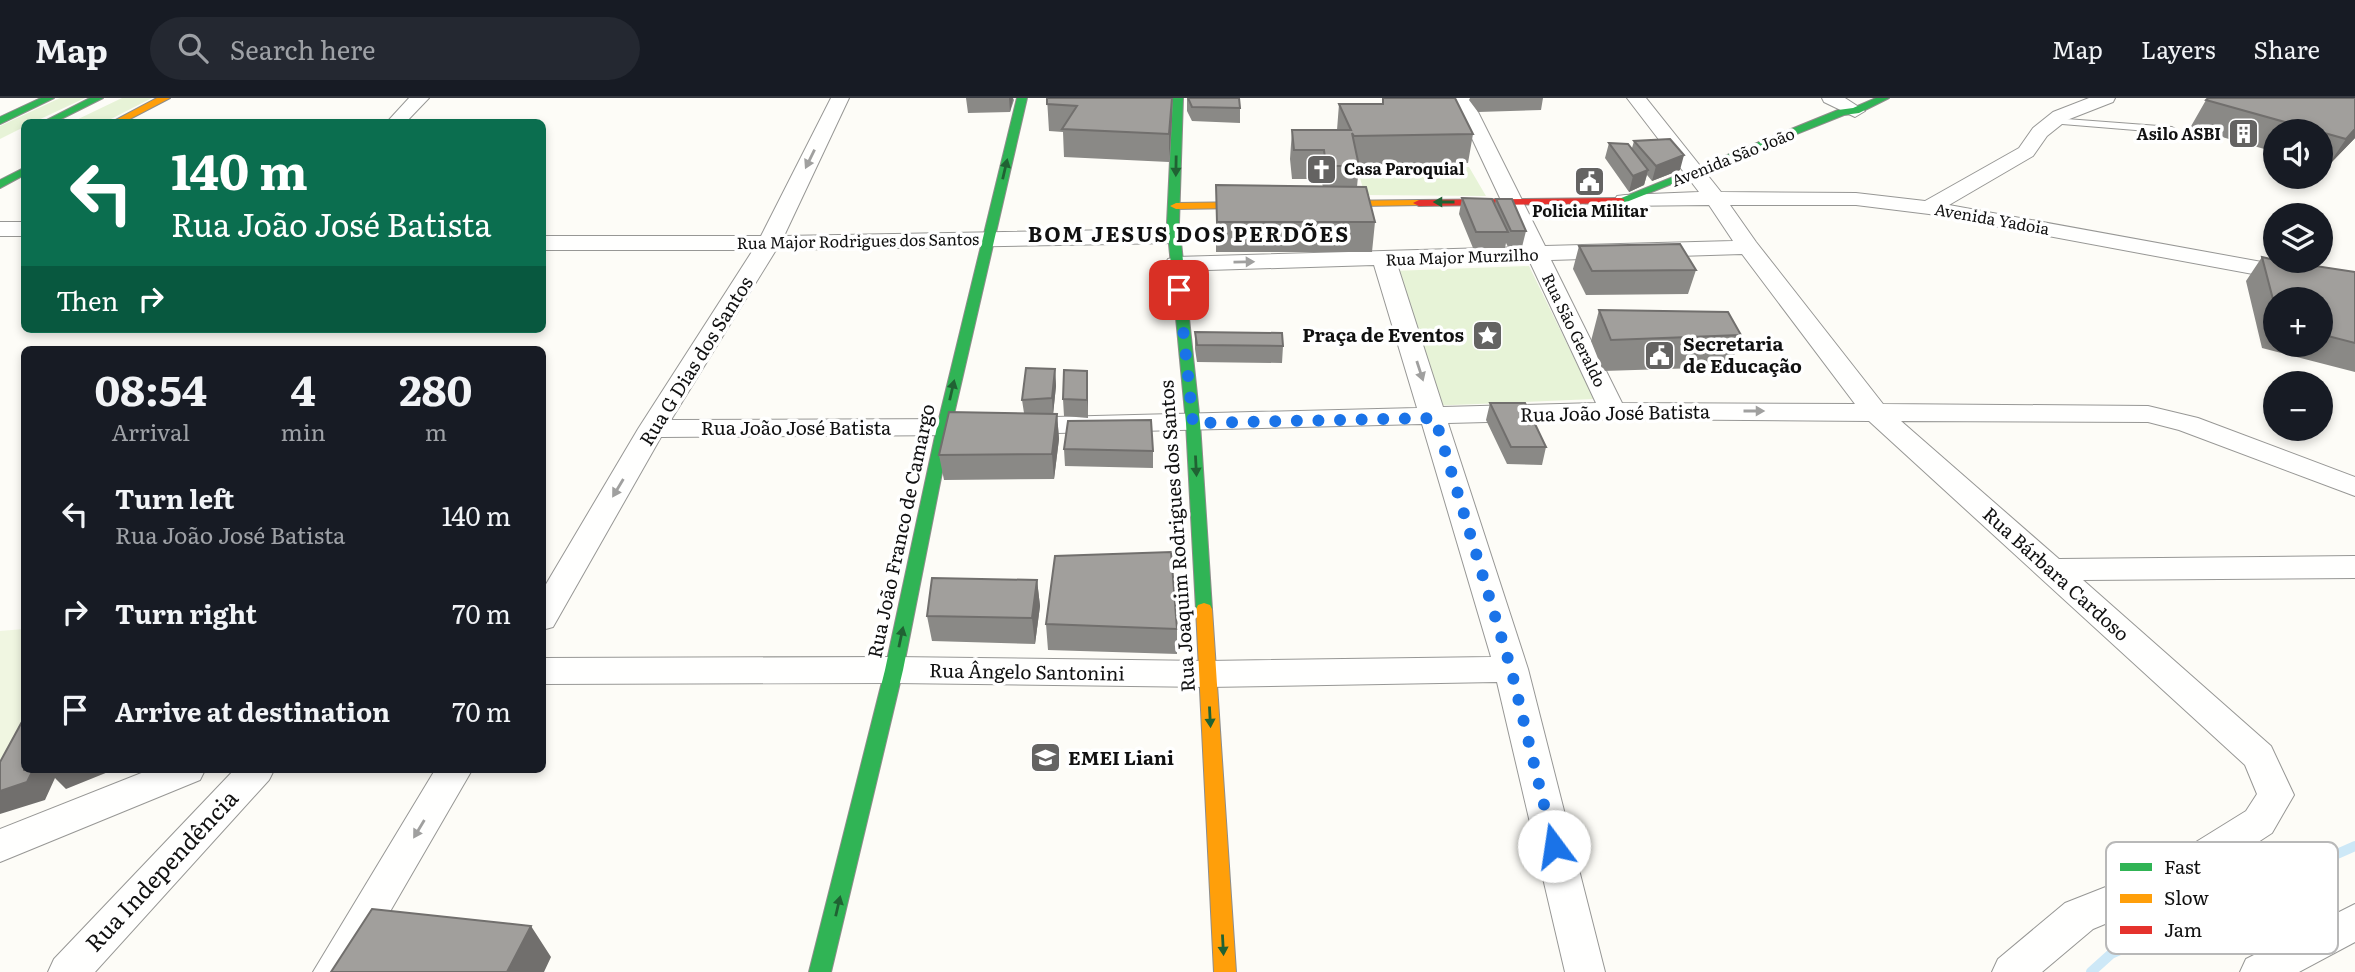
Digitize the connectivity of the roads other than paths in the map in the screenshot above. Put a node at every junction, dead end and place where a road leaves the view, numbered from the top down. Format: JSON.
{"nodes":[{"id":1,"x":49,"y":98,"type":"edge"},
{"id":2,"x":98,"y":98,"type":"edge"},
{"id":3,"x":165,"y":98,"type":"edge"},
{"id":4,"x":420,"y":98,"type":"edge"},
{"id":5,"x":840,"y":98,"type":"edge"},
{"id":6,"x":1022,"y":98,"type":"edge"},
{"id":7,"x":1178,"y":98,"type":"edge"},
{"id":8,"x":1462,"y":98,"type":"edge"},
{"id":9,"x":1636,"y":98,"type":"edge"},
{"id":10,"x":1884,"y":98,"type":"edge"},
{"id":11,"x":2106,"y":98,"type":"edge"},
{"id":12,"x":1846,"y":105,"type":"edge"},
{"id":13,"x":54,"y":119,"type":"edge"},
{"id":14,"x":123,"y":119,"type":"edge"},
{"id":15,"x":399,"y":119,"type":"edge"},
{"id":16,"x":0,"y":121,"type":"edge"},
{"id":17,"x":2053,"y":121,"type":"junction"},
{"id":18,"x":2172,"y":130,"type":"dead end"},
{"id":19,"x":21,"y":173,"type":"edge"},
{"id":20,"x":1693,"y":173,"type":"junction"},
{"id":21,"x":0,"y":185,"type":"edge"},
{"id":22,"x":1715,"y":198,"type":"junction"},
{"id":23,"x":1625,"y":201,"type":"junction"},
{"id":24,"x":1512,"y":202,"type":"junction"},
{"id":25,"x":1929,"y":208,"type":"junction"},
{"id":26,"x":1174,"y":221,"type":"junction"},
{"id":27,"x":546,"y":229,"type":"edge"},
{"id":28,"x":990,"y":233,"type":"junction"},
{"id":29,"x":773,"y":236,"type":"junction"},
{"id":30,"x":546,"y":243,"type":"edge"},
{"id":31,"x":1748,"y":247,"type":"junction"},
{"id":32,"x":1537,"y":254,"type":"junction"},
{"id":33,"x":1384,"y":259,"type":"junction"},
{"id":34,"x":1176,"y":264,"type":"junction"},
{"id":35,"x":2355,"y":286,"type":"edge"},
{"id":36,"x":1613,"y":411,"type":"junction"},
{"id":37,"x":1874,"y":411,"type":"junction"},
{"id":38,"x":1435,"y":418,"type":"junction"},
{"id":39,"x":1193,"y":423,"type":"junction"},
{"id":40,"x":944,"y":427,"type":"junction"},
{"id":41,"x":652,"y":429,"type":"junction"},
{"id":42,"x":2355,"y":487,"type":"edge"},
{"id":43,"x":575,"y":561,"type":"junction"},
{"id":44,"x":2355,"y":567,"type":"edge"},
{"id":45,"x":2052,"y":570,"type":"junction"},
{"id":46,"x":546,"y":577,"type":"edge"},
{"id":47,"x":546,"y":612,"type":"edge"},
{"id":48,"x":1511,"y":669,"type":"junction"},
{"id":49,"x":894,"y":670,"type":"junction"},
{"id":50,"x":546,"y":671,"type":"edge"},
{"id":51,"x":1207,"y":674,"type":"junction"},
{"id":52,"x":180,"y":773,"type":"edge"},
{"id":53,"x":253,"y":773,"type":"edge"},
{"id":54,"x":452,"y":773,"type":"edge"},
{"id":55,"x":2228,"y":842,"type":"edge"},
{"id":56,"x":0,"y":846,"type":"edge"},
{"id":57,"x":2106,"y":905,"type":"edge"},
{"id":58,"x":2355,"y":922,"type":"edge"},
{"id":59,"x":2338,"y":931,"type":"edge"},
{"id":60,"x":2294,"y":954,"type":"edge"},
{"id":61,"x":68,"y":972,"type":"edge"},
{"id":62,"x":333,"y":972,"type":"edge"},
{"id":63,"x":820,"y":972,"type":"edge"},
{"id":64,"x":1225,"y":972,"type":"edge"},
{"id":65,"x":1585,"y":972,"type":"edge"},
{"id":66,"x":2012,"y":972,"type":"edge"},
{"id":67,"x":2260,"y":972,"type":"edge"}],
"edges":[{"from":1,"to":16,"type":"main road"},
{"from":2,"to":13,"type":"main road"},
{"from":3,"to":14,"type":"main road"},
{"from":4,"to":15,"type":"street"},
{"from":5,"to":29,"type":"street","name":"Rua G Dias dos Santos","one_way":true},
{"from":28,"to":6,"type":"main road","name":"Rua João Franco de Camargo","one_way":true},
{"from":7,"to":26,"type":"main road","name":"Rua Joaquim Rodrigues dos Santos","one_way":true},
{"from":8,"to":24,"type":"street","name":"Rua São Geraldo"},
{"from":9,"to":20,"type":"street","name":"Rua Bárbara Cardoso"},
{"from":10,"to":12,"type":"main road","name":"Avenida São João"},
{"from":11,"to":17,"type":"street"},
{"from":12,"to":20,"type":"main road","name":"Avenida São João"},
{"from":17,"to":18,"type":"lane"},
{"from":17,"to":25,"type":"street"},
{"from":19,"to":21,"type":"main road"},
{"from":20,"to":22,"type":"street","name":"Rua Bárbara Cardoso"},
{"from":20,"to":23,"type":"main road","name":"Avenida São João"},
{"from":22,"to":23,"type":"street","name":"Avenida Yadoia"},
{"from":22,"to":25,"type":"street","name":"Avenida Yadoia"},
{"from":22,"to":31,"type":"street","name":"Rua Bárbara Cardoso"},
{"from":23,"to":24,"type":"main road"},
{"from":24,"to":26,"type":"main road","one_way":true},
{"from":24,"to":32,"type":"street","name":"Rua São Geraldo"},
{"from":25,"to":35,"type":"street","name":"Avenida Yadoia"},
{"from":26,"to":28,"type":"street","name":"Rua Major Rodrigues dos Santos"},
{"from":26,"to":34,"type":"main road","name":"Rua Joaquim Rodrigues dos Santos"},
{"from":27,"to":29,"type":"street","name":"Rua Major Rodrigues dos Santos"},
{"from":28,"to":29,"type":"street","name":"Rua Major Rodrigues dos Santos"},
{"from":40,"to":28,"type":"main road","name":"Rua João Franco de Camargo","one_way":true},
{"from":29,"to":30,"type":"street","name":"Rua Major Rodrigues dos Santos"},
{"from":29,"to":41,"type":"street","name":"Rua G Dias dos Santos"},
{"from":31,"to":32,"type":"street","name":"Rua Major Murzilho"},
{"from":31,"to":37,"type":"street","name":"Rua Bárbara Cardoso"},
{"from":32,"to":33,"type":"street","name":"Rua Major Murzilho"},
{"from":32,"to":36,"type":"street","name":"Rua São Geraldo"},
{"from":34,"to":33,"type":"street","name":"Rua Major Murzilho","one_way":true},
{"from":33,"to":38,"type":"street","one_way":true},
{"from":34,"to":39,"type":"main road","name":"Rua Joaquim Rodrigues dos Santos"},
{"from":36,"to":37,"type":"street","name":"Rua João José Batista","one_way":true},
{"from":36,"to":38,"type":"street","name":"Rua João José Batista"},
{"from":37,"to":42,"type":"street","name":"Rua João José Batista"},
{"from":37,"to":45,"type":"street","name":"Rua Bárbara Cardoso"},
{"from":38,"to":39,"type":"street","name":"Rua João José Batista"},
{"from":38,"to":48,"type":"street"},
{"from":39,"to":40,"type":"street","name":"Rua João José Batista"},
{"from":39,"to":51,"type":"main road","name":"Rua Joaquim Rodrigues dos Santos","one_way":true},
{"from":40,"to":41,"type":"street","name":"Rua João José Batista"},
{"from":49,"to":40,"type":"main road","name":"Rua João Franco de Camargo","one_way":true},
{"from":41,"to":43,"type":"street","name":"Rua G Dias dos Santos","one_way":true},
{"from":43,"to":46,"type":"street"},
{"from":43,"to":47,"type":"street","name":"Rua G Dias dos Santos"},
{"from":44,"to":45,"type":"street"},
{"from":45,"to":55,"type":"street","name":"Rua Bárbara Cardoso"},
{"from":48,"to":51,"type":"street","name":"Rua Ângelo Santonini"},
{"from":48,"to":65,"type":"street"},
{"from":49,"to":50,"type":"street","name":"Rua Ângelo Santonini"},
{"from":49,"to":51,"type":"street","name":"Rua Ângelo Santonini"},
{"from":63,"to":49,"type":"main road","name":"Rua João Franco de Camargo","one_way":true},
{"from":51,"to":64,"type":"main road","name":"Rua Joaquim Rodrigues dos Santos","one_way":true},
{"from":52,"to":56,"type":"street"},
{"from":53,"to":61,"type":"street","name":"Rua Independência"},
{"from":54,"to":62,"type":"street","one_way":true},
{"from":57,"to":66,"type":"street","name":"Rua Bárbara Cardoso"},
{"from":58,"to":59,"type":"street"},
{"from":60,"to":67,"type":"street"}]}
